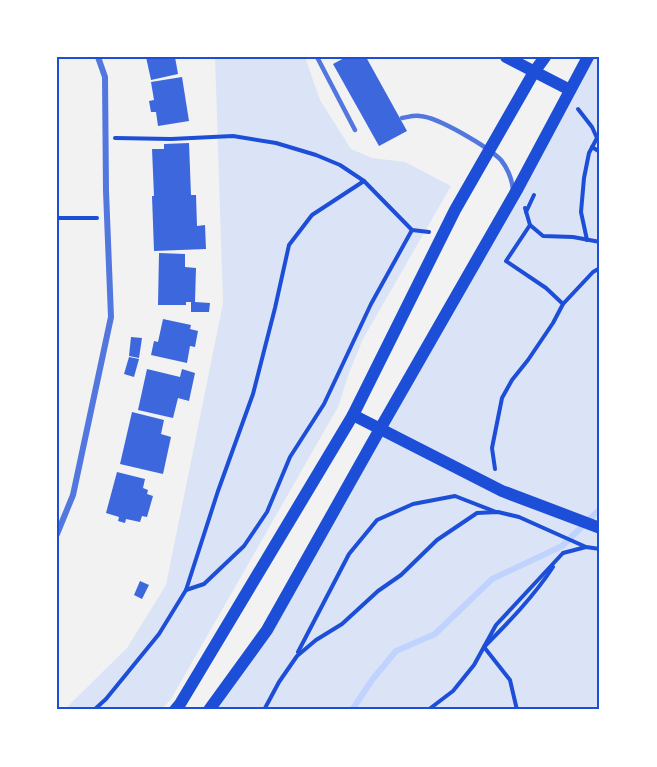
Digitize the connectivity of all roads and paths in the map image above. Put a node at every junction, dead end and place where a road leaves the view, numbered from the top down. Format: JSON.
{"nodes":[{"id":1,"x":98,"y":57,"type":"edge"},
{"id":2,"x":317,"y":57,"type":"edge"},
{"id":3,"x":506,"y":57,"type":"edge"},
{"id":4,"x":545,"y":57,"type":"edge"},
{"id":5,"x":588,"y":57,"type":"edge"},
{"id":6,"x":534,"y":72,"type":"junction"},
{"id":7,"x":570,"y":90,"type":"junction"},
{"id":8,"x":578,"y":109,"type":"dead end"},
{"id":9,"x":402,"y":118,"type":"dead end"},
{"id":10,"x":355,"y":130,"type":"dead end"},
{"id":11,"x":106,"y":137,"type":"junction"},
{"id":12,"x":592,"y":147,"type":"junction"},
{"id":13,"x":489,"y":151,"type":"junction"},
{"id":14,"x":600,"y":152,"type":"edge"},
{"id":15,"x":364,"y":181,"type":"junction"},
{"id":16,"x":516,"y":192,"type":"junction"},
{"id":17,"x":57,"y":218,"type":"edge"},
{"id":18,"x":107,"y":218,"type":"junction"},
{"id":19,"x":530,"y":225,"type":"junction"},
{"id":20,"x":412,"y":230,"type":"junction"},
{"id":21,"x":443,"y":235,"type":"junction"},
{"id":22,"x":587,"y":240,"type":"junction"},
{"id":23,"x":600,"y":242,"type":"edge"},
{"id":24,"x":600,"y":268,"type":"edge"},
{"id":25,"x":563,"y":304,"type":"junction"},
{"id":26,"x":353,"y":415,"type":"junction"},
{"id":27,"x":380,"y":429,"type":"junction"},
{"id":28,"x":496,"y":488,"type":"junction"},
{"id":29,"x":498,"y":512,"type":"junction"},
{"id":30,"x":600,"y":528,"type":"edge"},
{"id":31,"x":57,"y":534,"type":"edge"},
{"id":32,"x":584,"y":546,"type":"junction"},
{"id":33,"x":600,"y":549,"type":"edge"},
{"id":34,"x":186,"y":590,"type":"junction"},
{"id":35,"x":484,"y":647,"type":"junction"},
{"id":36,"x":297,"y":656,"type":"junction"},
{"id":37,"x":94,"y":710,"type":"edge"},
{"id":38,"x":175,"y":710,"type":"edge"},
{"id":39,"x":209,"y":710,"type":"edge"},
{"id":40,"x":264,"y":710,"type":"edge"},
{"id":41,"x":428,"y":710,"type":"edge"},
{"id":42,"x":517,"y":710,"type":"edge"}],
"edges":[{"from":1,"to":11,"type":"street"},
{"from":2,"to":10,"type":"lane"},
{"from":3,"to":6,"type":"main road"},
{"from":4,"to":6,"type":"main road"},
{"from":5,"to":7,"type":"main road"},
{"from":6,"to":7,"type":"main road"},
{"from":6,"to":13,"type":"main road"},
{"from":7,"to":16,"type":"main road"},
{"from":8,"to":12,"type":"path"},
{"from":9,"to":13,"type":"lane"},
{"from":11,"to":15,"type":"path"},
{"from":11,"to":18,"type":"street"},
{"from":12,"to":14,"type":"path"},
{"from":12,"to":22,"type":"path"},
{"from":13,"to":16,"type":"lane"},
{"from":13,"to":21,"type":"main road"},
{"from":15,"to":20,"type":"path"},
{"from":15,"to":34,"type":"path"},
{"from":16,"to":19,"type":"path"},
{"from":16,"to":27,"type":"main road"},
{"from":17,"to":18,"type":"path"},
{"from":18,"to":31,"type":"street"},
{"from":19,"to":22,"type":"path"},
{"from":19,"to":25,"type":"path"},
{"from":20,"to":21,"type":"path"},
{"from":20,"to":34,"type":"path"},
{"from":21,"to":26,"type":"main road"},
{"from":22,"to":23,"type":"path"},
{"from":24,"to":25,"type":"path"},
{"from":25,"to":28,"type":"path"},
{"from":26,"to":27,"type":"main road"},
{"from":26,"to":38,"type":"main road"},
{"from":27,"to":28,"type":"main road"},
{"from":27,"to":39,"type":"main road"},
{"from":28,"to":30,"type":"main road"},
{"from":29,"to":32,"type":"path"},
{"from":29,"to":36,"type":"path"},
{"from":29,"to":36,"type":"path"},
{"from":32,"to":33,"type":"path"},
{"from":32,"to":35,"type":"path"},
{"from":34,"to":37,"type":"path"},
{"from":35,"to":41,"type":"path"},
{"from":35,"to":42,"type":"path"},
{"from":36,"to":40,"type":"path"}]}
